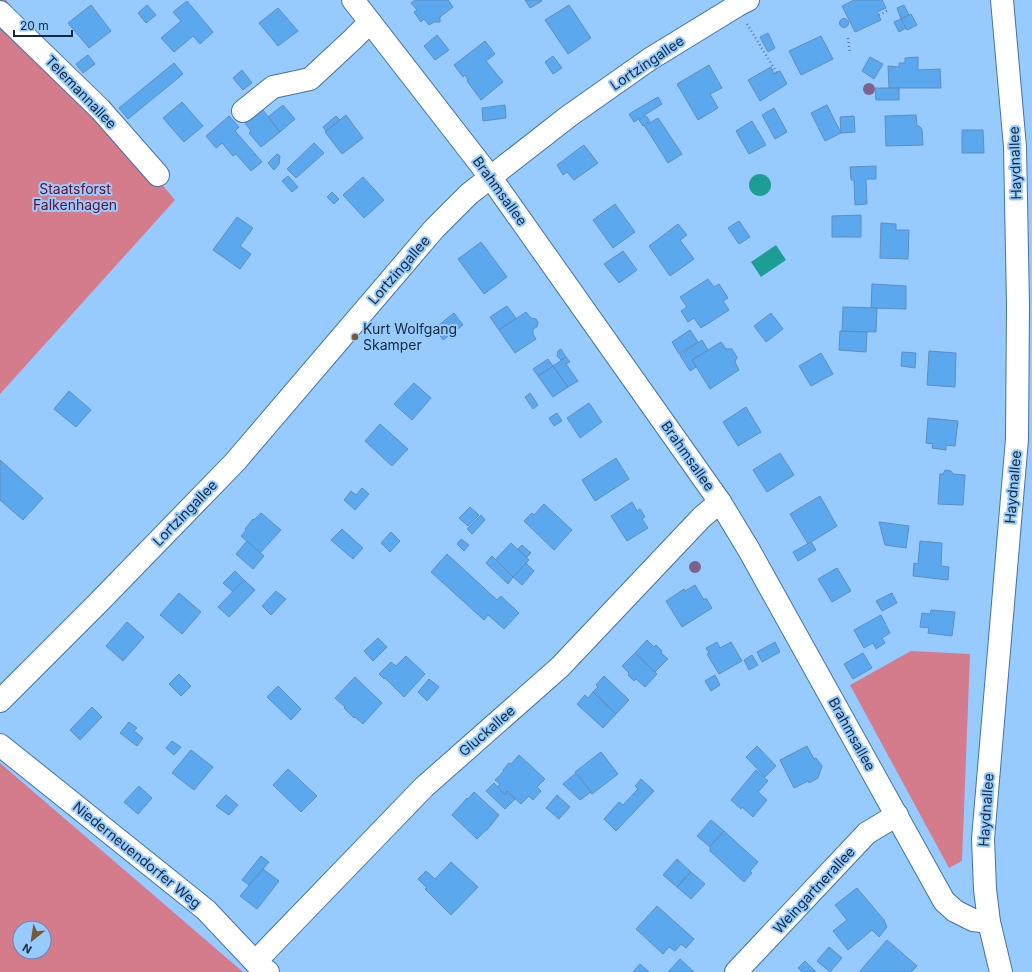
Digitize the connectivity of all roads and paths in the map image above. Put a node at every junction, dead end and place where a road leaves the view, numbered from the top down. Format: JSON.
{"nodes":[{"id":1,"x":352,"y":0,"type":"edge"},
{"id":2,"x":748,"y":0,"type":"edge"},
{"id":3,"x":1002,"y":0,"type":"edge"},
{"id":4,"x":889,"y":10,"type":"dead end"},
{"id":5,"x":0,"y":12,"type":"edge"},
{"id":6,"x":879,"y":15,"type":"dead end"},
{"id":7,"x":370,"y":22,"type":"junction"},
{"id":8,"x":747,"y":24,"type":"dead end"},
{"id":9,"x":848,"y":38,"type":"dead end"},
{"id":10,"x":850,"y":54,"type":"dead end"},
{"id":11,"x":777,"y":73,"type":"dead end"},
{"id":12,"x":243,"y":111,"type":"dead end"},
{"id":13,"x":158,"y":175,"type":"dead end"},
{"id":14,"x":492,"y":178,"type":"junction"},
{"id":15,"x":720,"y":502,"type":"junction"},
{"id":16,"x":0,"y":701,"type":"edge"},
{"id":17,"x":0,"y":745,"type":"edge"},
{"id":18,"x":897,"y":814,"type":"junction"},
{"id":19,"x":989,"y":922,"type":"junction"},
{"id":20,"x":262,"y":967,"type":"edge"},
{"id":21,"x":736,"y":972,"type":"edge"},
{"id":22,"x":1001,"y":972,"type":"edge"}],
"edges":[{"from":1,"to":7,"type":"street","name":"Brahmsallee"},
{"from":2,"to":14,"type":"street","name":"Lortzingallee"},
{"from":3,"to":19,"type":"street","name":"Haydnallee"},
{"from":4,"to":6,"type":"path"},
{"from":5,"to":13,"type":"street","name":"Telemannallee"},
{"from":7,"to":12,"type":"street"},
{"from":7,"to":14,"type":"street","name":"Brahmsallee"},
{"from":8,"to":11,"type":"path"},
{"from":9,"to":10,"type":"path"},
{"from":14,"to":15,"type":"street","name":"Brahmsallee"},
{"from":14,"to":16,"type":"street","name":"Lortzingallee"},
{"from":15,"to":18,"type":"street","name":"Brahmsallee"},
{"from":15,"to":20,"type":"street","name":"Gluckallee"},
{"from":17,"to":20,"type":"street","name":"Niederneuendorfer Weg"},
{"from":18,"to":19,"type":"street","name":"Brahmsallee"},
{"from":18,"to":21,"type":"street","name":"Weingartnerallee"},
{"from":19,"to":22,"type":"street","name":"Haydnallee"}]}
